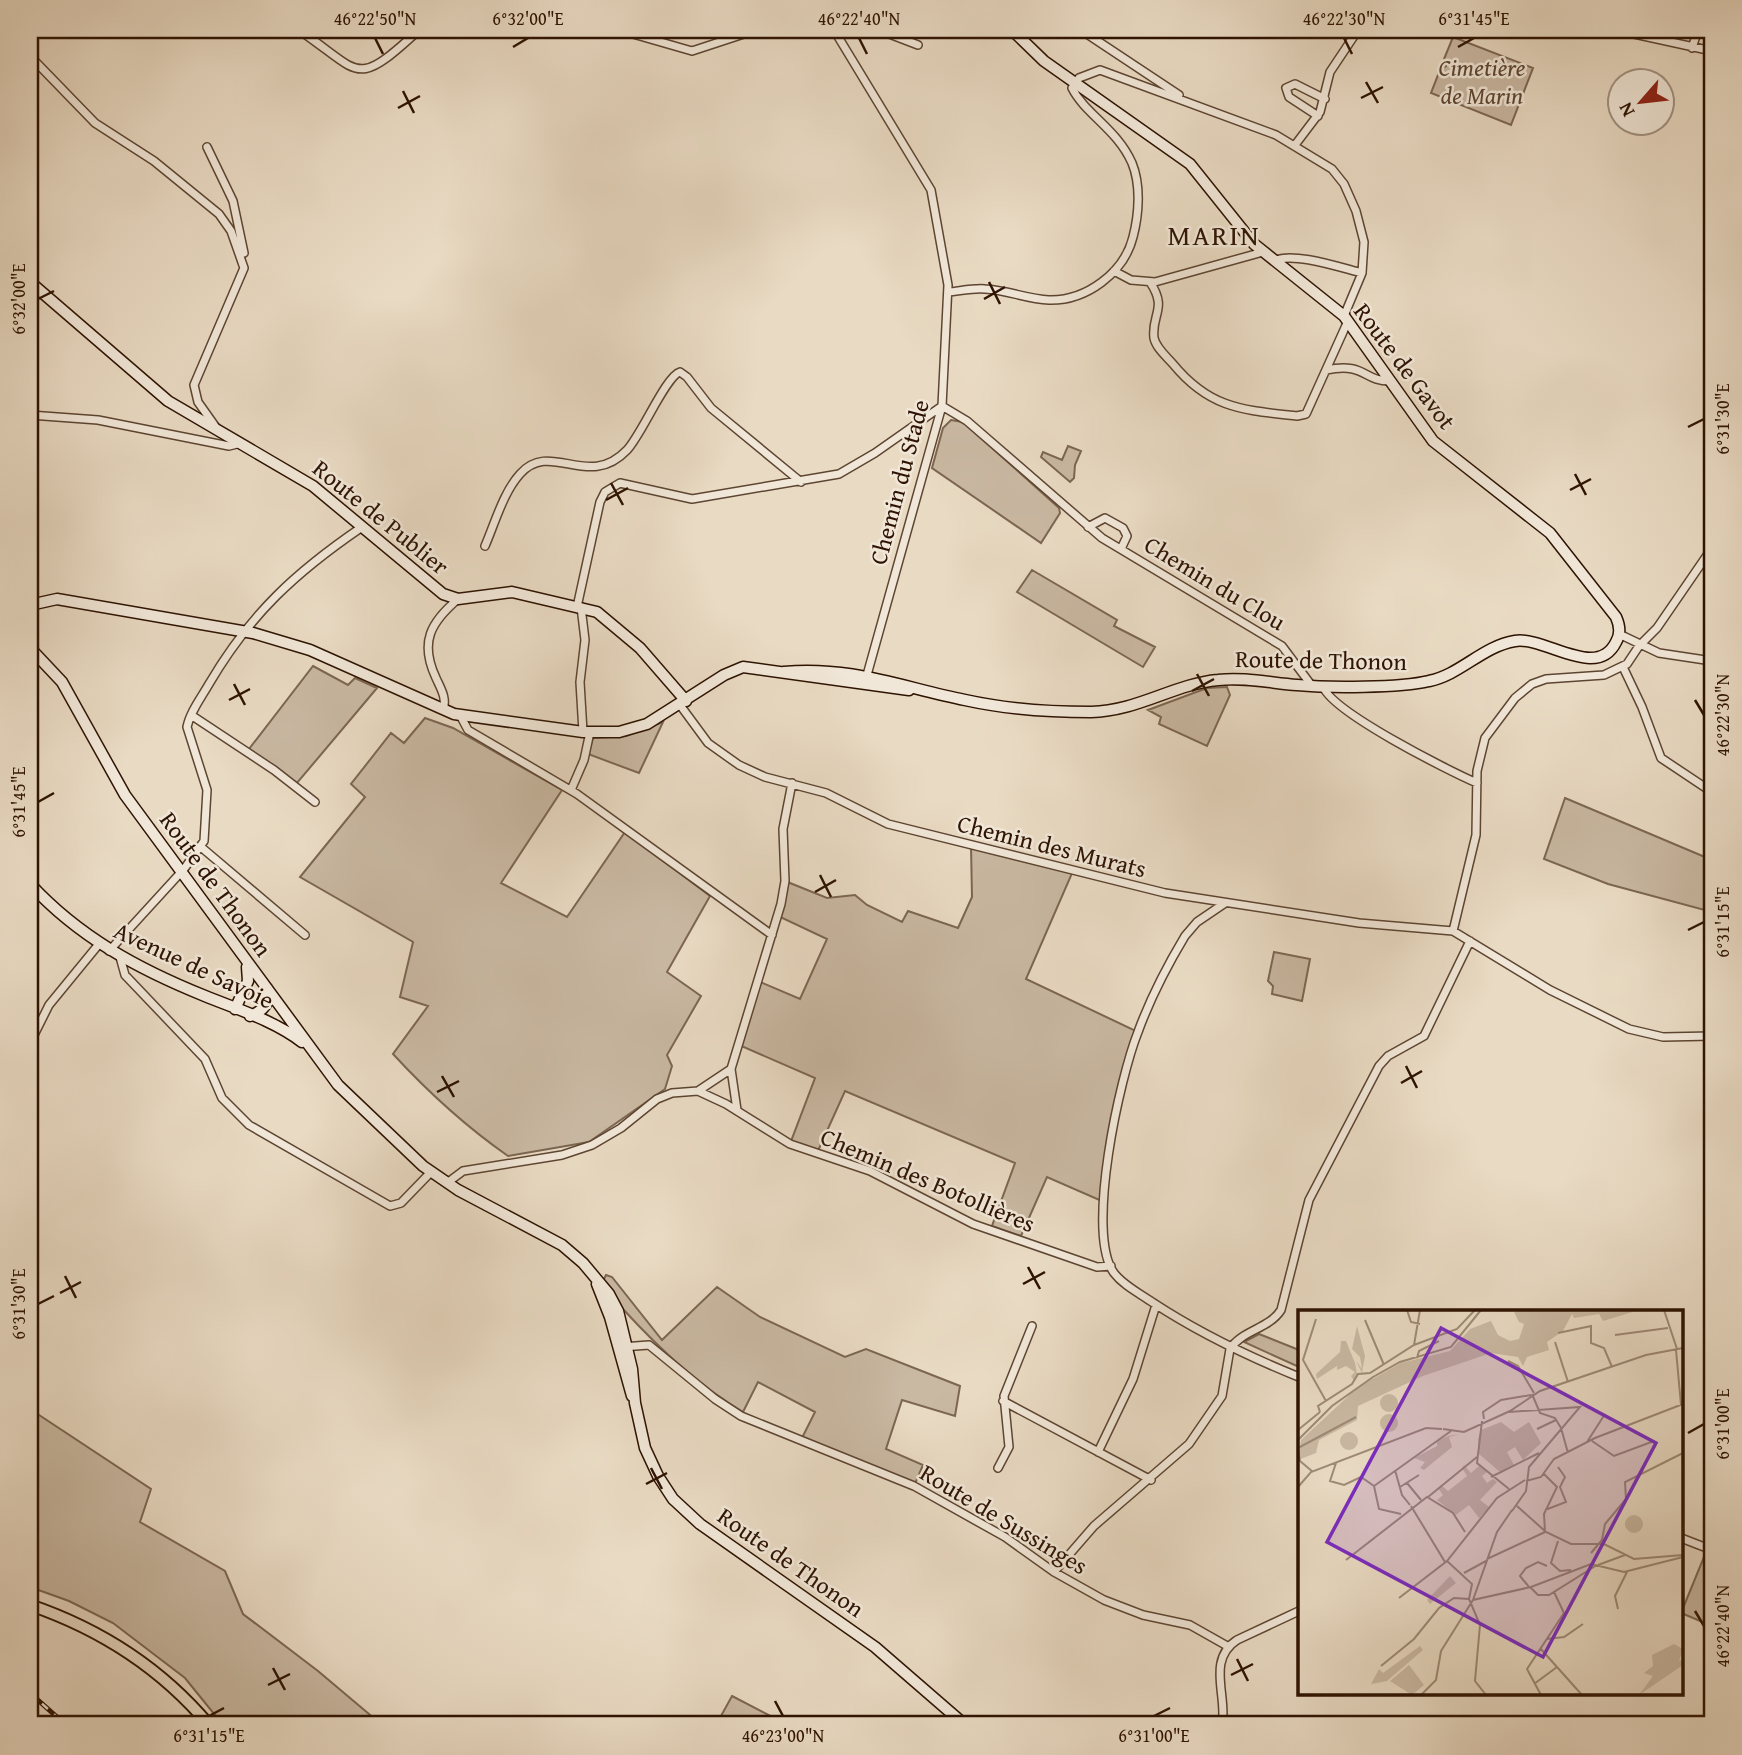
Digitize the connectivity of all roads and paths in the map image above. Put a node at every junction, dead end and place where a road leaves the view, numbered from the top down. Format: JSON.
{"nodes":[{"id":1,"x":299,"y":30,"type":"edge"},
{"id":2,"x":419,"y":30,"type":"edge"},
{"id":3,"x":574,"y":30,"type":"edge"},
{"id":4,"x":756,"y":30,"type":"edge"},
{"id":5,"x":834,"y":30,"type":"edge"},
{"id":6,"x":879,"y":30,"type":"edge"},
{"id":7,"x":1012,"y":30,"type":"edge"},
{"id":8,"x":1081,"y":30,"type":"edge"},
{"id":9,"x":1358,"y":30,"type":"edge"},
{"id":10,"x":1616,"y":30,"type":"edge"},
{"id":11,"x":1698,"y":30,"type":"edge"},
{"id":12,"x":918,"y":45,"type":"dead end"},
{"id":13,"x":1692,"y":48,"type":"junction"},
{"id":14,"x":1712,"y":51,"type":"edge"},
{"id":15,"x":30,"y":56,"type":"edge"},
{"id":16,"x":1074,"y":81,"type":"junction"},
{"id":17,"x":1181,"y":97,"type":"junction"},
{"id":18,"x":1325,"y":99,"type":"junction"},
{"id":19,"x":1318,"y":116,"type":"junction"},
{"id":20,"x":1295,"y":145,"type":"junction"},
{"id":21,"x":207,"y":147,"type":"dead end"},
{"id":22,"x":1263,"y":252,"type":"junction"},
{"id":23,"x":1274,"y":261,"type":"junction"},
{"id":24,"x":244,"y":268,"type":"junction"},
{"id":25,"x":1114,"y":271,"type":"junction"},
{"id":26,"x":1362,"y":273,"type":"junction"},
{"id":27,"x":30,"y":282,"type":"edge"},
{"id":28,"x":1150,"y":282,"type":"junction"},
{"id":29,"x":948,"y":292,"type":"junction"},
{"id":30,"x":1346,"y":319,"type":"junction"},
{"id":31,"x":1326,"y":370,"type":"junction"},
{"id":32,"x":1390,"y":381,"type":"junction"},
{"id":33,"x":942,"y":406,"type":"junction"},
{"id":34,"x":30,"y":415,"type":"edge"},
{"id":35,"x":215,"y":426,"type":"junction"},
{"id":36,"x":242,"y":443,"type":"junction"},
{"id":37,"x":801,"y":482,"type":"junction"},
{"id":38,"x":362,"y":527,"type":"junction"},
{"id":39,"x":1088,"y":527,"type":"junction"},
{"id":40,"x":485,"y":546,"type":"dead end"},
{"id":41,"x":1712,"y":548,"type":"edge"},
{"id":42,"x":1121,"y":549,"type":"junction"},
{"id":43,"x":458,"y":599,"type":"junction"},
{"id":44,"x":30,"y":605,"type":"edge"},
{"id":45,"x":579,"y":607,"type":"junction"},
{"id":46,"x":243,"y":631,"type":"junction"},
{"id":47,"x":1619,"y":634,"type":"junction"},
{"id":48,"x":1639,"y":646,"type":"junction"},
{"id":49,"x":30,"y":648,"type":"edge"},
{"id":50,"x":1712,"y":661,"type":"edge"},
{"id":51,"x":1623,"y":667,"type":"junction"},
{"id":52,"x":866,"y":679,"type":"junction"},
{"id":53,"x":1312,"y":686,"type":"junction"},
{"id":54,"x":1323,"y":686,"type":"junction"},
{"id":55,"x":683,"y":703,"type":"junction"},
{"id":56,"x":443,"y":710,"type":"junction"},
{"id":57,"x":191,"y":715,"type":"junction"},
{"id":58,"x":460,"y":715,"type":"junction"},
{"id":59,"x":587,"y":732,"type":"junction"},
{"id":60,"x":792,"y":783,"type":"junction"},
{"id":61,"x":1477,"y":783,"type":"junction"},
{"id":62,"x":571,"y":790,"type":"junction"},
{"id":63,"x":1712,"y":792,"type":"edge"},
{"id":64,"x":315,"y":802,"type":"dead end"},
{"id":65,"x":201,"y":847,"type":"junction"},
{"id":66,"x":181,"y":873,"type":"junction"},
{"id":67,"x":30,"y":884,"type":"edge"},
{"id":68,"x":1226,"y":903,"type":"junction"},
{"id":69,"x":1453,"y":931,"type":"junction"},
{"id":70,"x":305,"y":935,"type":"dead end"},
{"id":71,"x":772,"y":935,"type":"junction"},
{"id":72,"x":1470,"y":941,"type":"junction"},
{"id":73,"x":99,"y":944,"type":"junction"},
{"id":74,"x":109,"y":951,"type":"junction"},
{"id":75,"x":120,"y":957,"type":"junction"},
{"id":76,"x":244,"y":960,"type":"junction"},
{"id":77,"x":267,"y":988,"type":"junction"},
{"id":78,"x":235,"y":1009,"type":"junction"},
{"id":79,"x":250,"y":1016,"type":"junction"},
{"id":80,"x":1712,"y":1036,"type":"edge"},
{"id":81,"x":30,"y":1042,"type":"edge"},
{"id":82,"x":312,"y":1053,"type":"junction"},
{"id":83,"x":731,"y":1069,"type":"junction"},
{"id":84,"x":698,"y":1091,"type":"junction"},
{"id":85,"x":738,"y":1111,"type":"junction"},
{"id":86,"x":430,"y":1172,"type":"junction"},
{"id":87,"x":447,"y":1183,"type":"junction"},
{"id":88,"x":1111,"y":1266,"type":"junction"},
{"id":89,"x":1156,"y":1305,"type":"junction"},
{"id":90,"x":1032,"y":1326,"type":"dead end"},
{"id":91,"x":622,"y":1347,"type":"junction"},
{"id":92,"x":1230,"y":1349,"type":"junction"},
{"id":93,"x":1298,"y":1377,"type":"edge"},
{"id":94,"x":1003,"y":1401,"type":"junction"},
{"id":95,"x":1098,"y":1452,"type":"junction"},
{"id":96,"x":999,"y":1468,"type":"dead end"},
{"id":97,"x":1151,"y":1480,"type":"junction"},
{"id":98,"x":1682,"y":1538,"type":"edge"},
{"id":99,"x":1712,"y":1550,"type":"edge"},
{"id":100,"x":1054,"y":1572,"type":"junction"},
{"id":101,"x":30,"y":1605,"type":"edge"},
{"id":102,"x":1298,"y":1611,"type":"edge"},
{"id":103,"x":1229,"y":1647,"type":"junction"},
{"id":104,"x":30,"y":1720,"type":"edge"},
{"id":105,"x":36,"y":1725,"type":"edge"},
{"id":106,"x":209,"y":1725,"type":"edge"},
{"id":107,"x":965,"y":1725,"type":"edge"},
{"id":108,"x":1222,"y":1725,"type":"edge"}],
"edges":[{"from":1,"to":2,"type":"street"},
{"from":3,"to":4,"type":"street"},
{"from":5,"to":29,"type":"street","name":"Chemin du Stade"},
{"from":6,"to":12,"type":"street"},
{"from":7,"to":16,"type":"street","name":"Route de Gavot"},
{"from":8,"to":17,"type":"street"},
{"from":9,"to":18,"type":"street"},
{"from":10,"to":13,"type":"street"},
{"from":11,"to":13,"type":"street"},
{"from":13,"to":14,"type":"street"},
{"from":15,"to":24,"type":"street"},
{"from":16,"to":17,"type":"street"},
{"from":16,"to":22,"type":"street","name":"Route de Gavot"},
{"from":16,"to":25,"type":"street"},
{"from":17,"to":20,"type":"street"},
{"from":18,"to":19,"type":"street"},
{"from":18,"to":19,"type":"street"},
{"from":19,"to":20,"type":"street"},
{"from":20,"to":26,"type":"street"},
{"from":21,"to":24,"type":"street"},
{"from":22,"to":23,"type":"street","name":"Route de Gavot"},
{"from":22,"to":28,"type":"street"},
{"from":23,"to":26,"type":"street"},
{"from":23,"to":30,"type":"street","name":"Route de Gavot"},
{"from":24,"to":35,"type":"street"},
{"from":25,"to":28,"type":"street"},
{"from":25,"to":29,"type":"street"},
{"from":26,"to":30,"type":"street"},
{"from":27,"to":35,"type":"street","name":"Route de Publier"},
{"from":28,"to":31,"type":"street"},
{"from":29,"to":33,"type":"street","name":"Chemin du Stade"},
{"from":30,"to":31,"type":"street"},
{"from":30,"to":32,"type":"street","name":"Route de Gavot"},
{"from":31,"to":32,"type":"street"},
{"from":32,"to":47,"type":"street","name":"Route de Gavot"},
{"from":33,"to":37,"type":"street"},
{"from":33,"to":39,"type":"street","name":"Chemin du Clou"},
{"from":33,"to":52,"type":"street","name":"Chemin du Stade"},
{"from":34,"to":36,"type":"street"},
{"from":35,"to":36,"type":"street","name":"Route de Publier"},
{"from":36,"to":38,"type":"street","name":"Route de Publier"},
{"from":37,"to":40,"type":"street"},
{"from":37,"to":45,"type":"street"},
{"from":38,"to":43,"type":"street","name":"Route de Publier"},
{"from":38,"to":46,"type":"street"},
{"from":39,"to":42,"type":"street","name":"Chemin du Clou"},
{"from":39,"to":42,"type":"street","name":"Chemin du Clou"},
{"from":41,"to":48,"type":"street"},
{"from":42,"to":53,"type":"street","name":"Chemin du Clou"},
{"from":43,"to":45,"type":"street","name":"Route de Publier"},
{"from":43,"to":56,"type":"street"},
{"from":44,"to":46,"type":"street","name":"Route de Thonon"},
{"from":45,"to":55,"type":"street","name":"Route de Publier"},
{"from":45,"to":59,"type":"street"},
{"from":46,"to":56,"type":"street","name":"Route de Thonon"},
{"from":46,"to":57,"type":"street"},
{"from":47,"to":48,"type":"street"},
{"from":47,"to":54,"type":"street","name":"Route de Thonon"},
{"from":48,"to":50,"type":"street"},
{"from":48,"to":51,"type":"street"},
{"from":49,"to":66,"type":"street","name":"Route de Thonon"},
{"from":51,"to":61,"type":"street"},
{"from":51,"to":63,"type":"street"},
{"from":52,"to":53,"type":"street","name":"Route de Thonon"},
{"from":52,"to":55,"type":"street","name":"Route de Thonon"},
{"from":53,"to":54,"type":"street","name":"Route de Thonon"},
{"from":54,"to":61,"type":"street"},
{"from":55,"to":59,"type":"street","name":"Route de Thonon"},
{"from":55,"to":60,"type":"street","name":"Chemin des Murats"},
{"from":56,"to":58,"type":"street","name":"Route de Thonon"},
{"from":57,"to":64,"type":"street"},
{"from":57,"to":65,"type":"street"},
{"from":58,"to":59,"type":"street","name":"Route de Thonon"},
{"from":58,"to":62,"type":"street"},
{"from":59,"to":62,"type":"street"},
{"from":60,"to":68,"type":"street","name":"Chemin des Murats"},
{"from":60,"to":71,"type":"street"},
{"from":61,"to":69,"type":"street"},
{"from":62,"to":71,"type":"street"},
{"from":65,"to":66,"type":"street"},
{"from":65,"to":70,"type":"street"},
{"from":66,"to":74,"type":"street"},
{"from":66,"to":76,"type":"street","name":"Route de Thonon"},
{"from":67,"to":73,"type":"street","name":"Avenue de Savoie"},
{"from":68,"to":69,"type":"street","name":"Chemin des Murats"},
{"from":68,"to":88,"type":"street"},
{"from":69,"to":72,"type":"street"},
{"from":71,"to":83,"type":"street"},
{"from":72,"to":80,"type":"street"},
{"from":72,"to":92,"type":"street"},
{"from":73,"to":74,"type":"street","name":"Avenue de Savoie"},
{"from":73,"to":81,"type":"street"},
{"from":74,"to":75,"type":"street","name":"Avenue de Savoie"},
{"from":75,"to":78,"type":"street","name":"Avenue de Savoie"},
{"from":75,"to":86,"type":"street"},
{"from":76,"to":77,"type":"street","name":"Route de Thonon"},
{"from":76,"to":78,"type":"street"},
{"from":77,"to":79,"type":"street"},
{"from":77,"to":82,"type":"street","name":"Route de Thonon"},
{"from":78,"to":79,"type":"street","name":"Avenue de Savoie"},
{"from":79,"to":82,"type":"street","name":"Avenue de Savoie"},
{"from":82,"to":86,"type":"street","name":"Route de Thonon"},
{"from":83,"to":84,"type":"street"},
{"from":83,"to":85,"type":"street"},
{"from":84,"to":85,"type":"street","name":"Chemin des Botollières"},
{"from":84,"to":87,"type":"street"},
{"from":85,"to":88,"type":"street","name":"Chemin des Botollières"},
{"from":86,"to":87,"type":"street","name":"Route de Thonon"},
{"from":87,"to":91,"type":"street","name":"Route de Thonon"},
{"from":88,"to":89,"type":"street"},
{"from":89,"to":92,"type":"street"},
{"from":89,"to":95,"type":"street"},
{"from":90,"to":94,"type":"street"},
{"from":91,"to":100,"type":"street","name":"Route de Sussinges"},
{"from":91,"to":107,"type":"street","name":"Route de Thonon"},
{"from":92,"to":93,"type":"street"},
{"from":92,"to":97,"type":"street"},
{"from":94,"to":95,"type":"street"},
{"from":94,"to":96,"type":"street"},
{"from":95,"to":97,"type":"street"},
{"from":97,"to":100,"type":"street"},
{"from":98,"to":99,"type":"street"},
{"from":100,"to":103,"type":"street","name":"Route de Sussinges"},
{"from":101,"to":106,"type":"main road"},
{"from":102,"to":103,"type":"street"},
{"from":103,"to":108,"type":"street"},
{"from":104,"to":105,"type":"street"}]}
